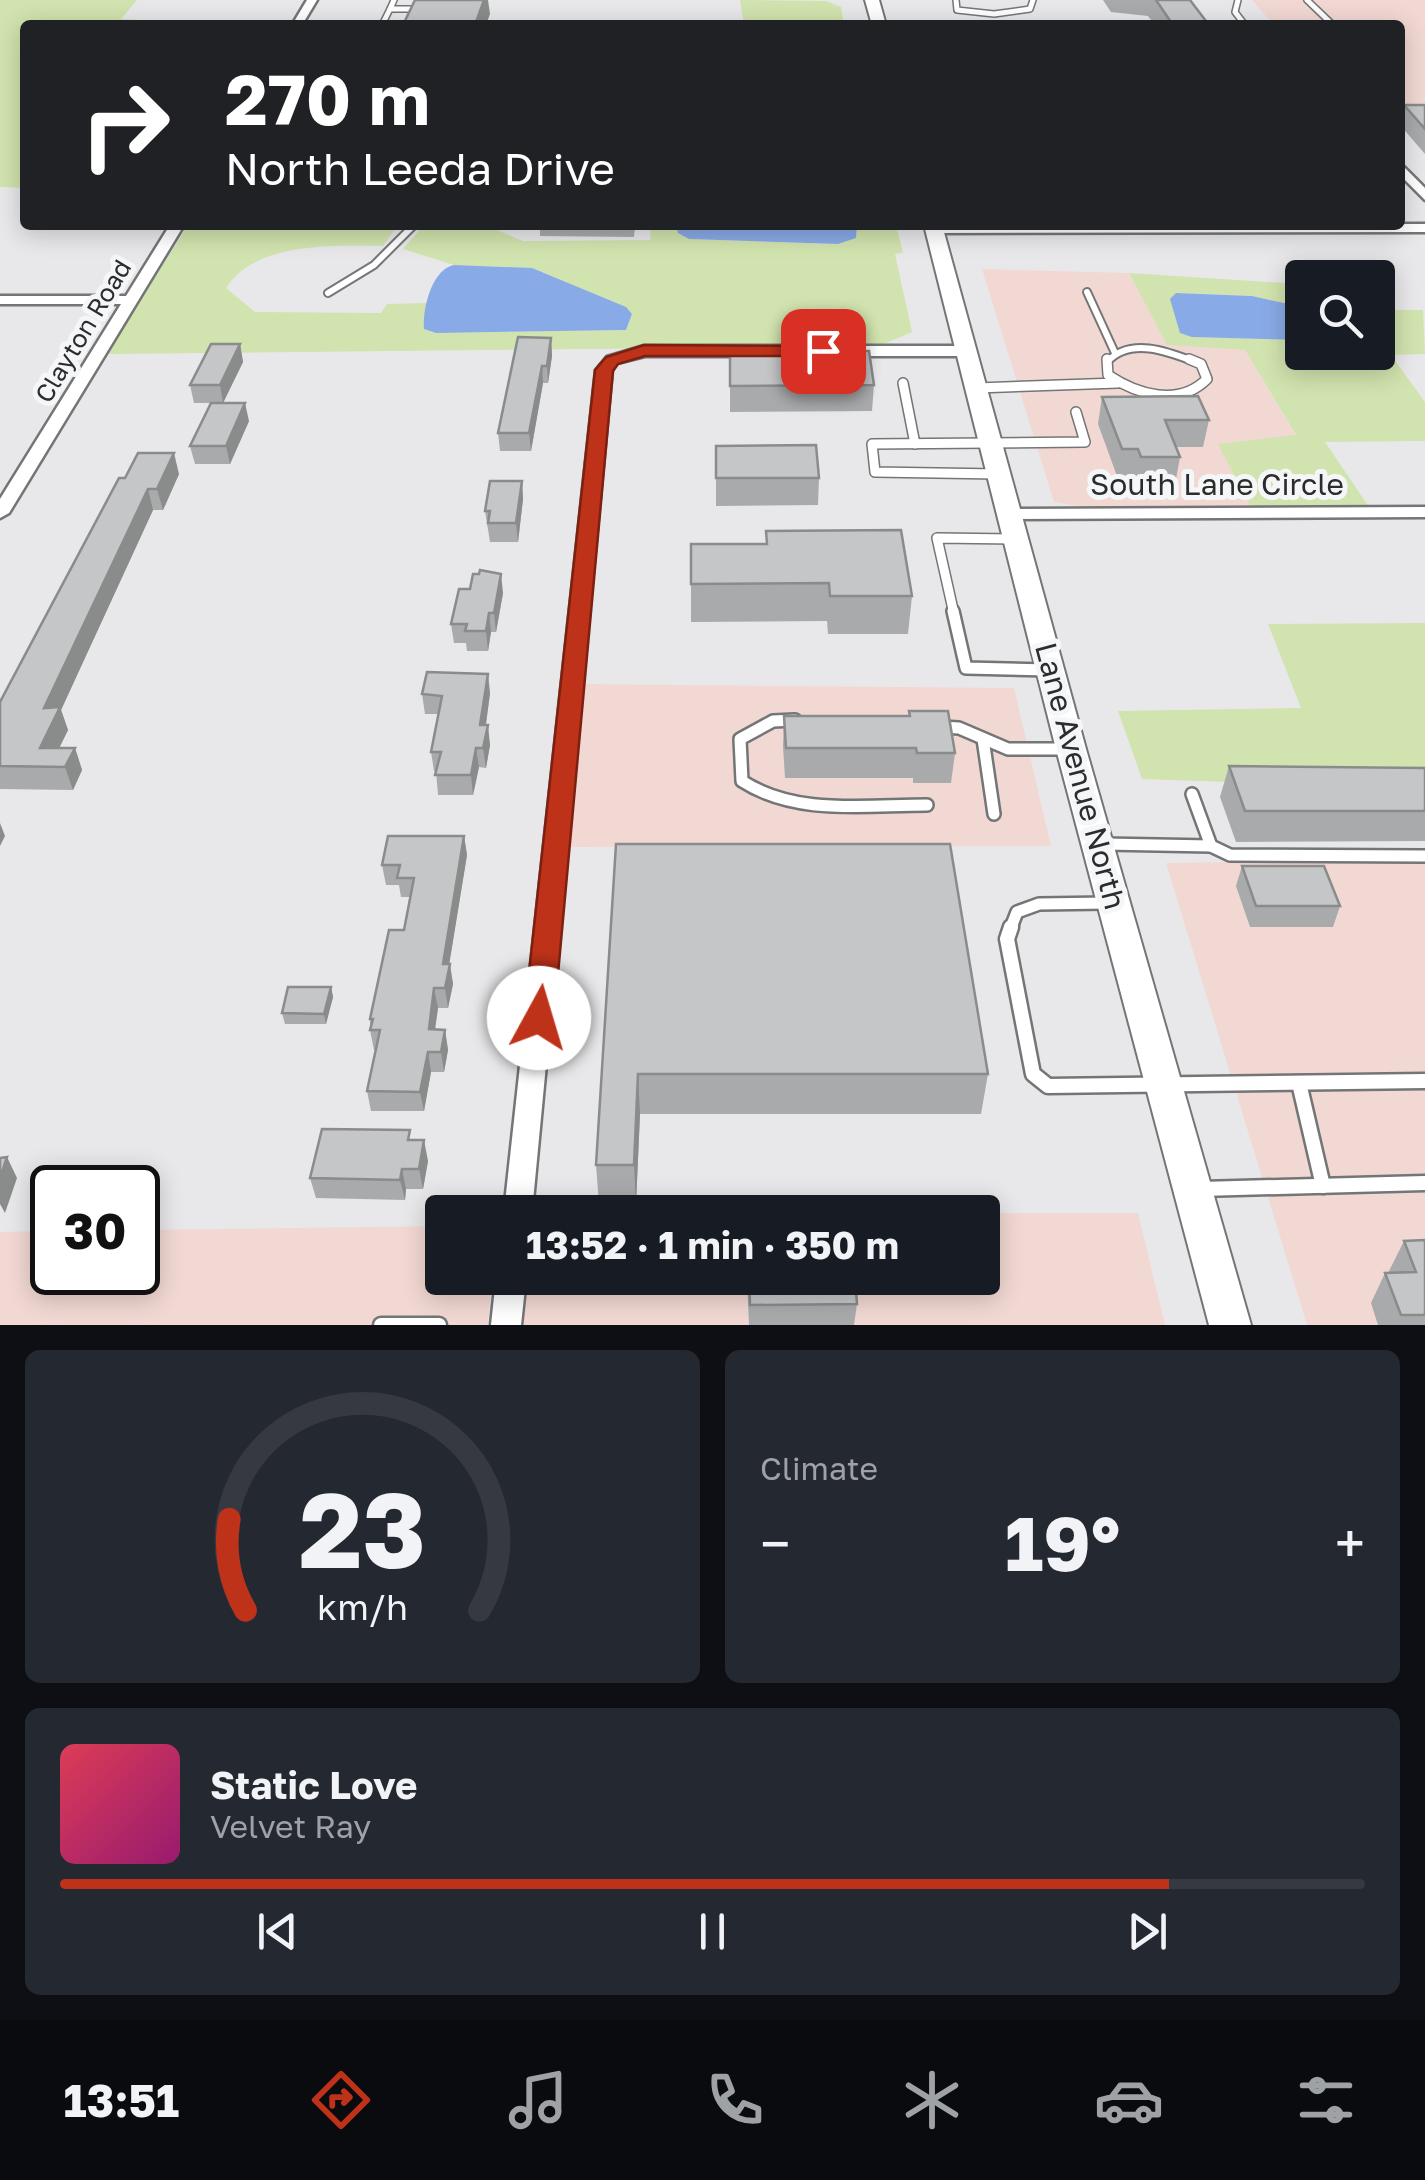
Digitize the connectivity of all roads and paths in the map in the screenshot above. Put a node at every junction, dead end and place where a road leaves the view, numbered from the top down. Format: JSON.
{"nodes":[{"id":1,"x":394,"y":0,"type":"edge"},
{"id":2,"x":956,"y":0,"type":"edge"},
{"id":3,"x":1033,"y":0,"type":"edge"},
{"id":4,"x":1308,"y":0,"type":"edge"},
{"id":5,"x":437,"y":9,"type":"edge"},
{"id":6,"x":390,"y":10,"type":"junction"},
{"id":7,"x":385,"y":20,"type":"edge"},
{"id":8,"x":1328,"y":20,"type":"edge"},
{"id":9,"x":1405,"y":173,"type":"edge"},
{"id":10,"x":1425,"y":196,"type":"edge"},
{"id":11,"x":174,"y":230,"type":"edge"},
{"id":12,"x":409,"y":230,"type":"edge"},
{"id":13,"x":935,"y":230,"type":"edge"},
{"id":14,"x":1088,"y":292,"type":"dead end"},
{"id":15,"x":328,"y":294,"type":"dead end"},
{"id":16,"x":0,"y":300,"type":"edge"},
{"id":17,"x":131,"y":300,"type":"junction"},
{"id":18,"x":966,"y":351,"type":"junction"},
{"id":19,"x":1115,"y":353,"type":"junction"},
{"id":20,"x":1118,"y":383,"type":"junction"},
{"id":21,"x":903,"y":384,"type":"dead end"},
{"id":22,"x":976,"y":388,"type":"junction"},
{"id":23,"x":1076,"y":412,"type":"dead end"},
{"id":24,"x":914,"y":444,"type":"junction"},
{"id":25,"x":991,"y":445,"type":"junction"},
{"id":26,"x":998,"y":474,"type":"junction"},
{"id":27,"x":1425,"y":512,"type":"edge"},
{"id":28,"x":0,"y":514,"type":"edge"},
{"id":29,"x":1012,"y":526,"type":"junction"},
{"id":30,"x":1050,"y":670,"type":"junction"},
{"id":31,"x":809,"y":720,"type":"edge"},
{"id":32,"x":921,"y":725,"type":"edge"},
{"id":33,"x":983,"y":739,"type":"junction"},
{"id":34,"x":1071,"y":749,"type":"junction"},
{"id":35,"x":1192,"y":794,"type":"dead end"},
{"id":36,"x":927,"y":805,"type":"dead end"},
{"id":37,"x":994,"y":814,"type":"dead end"},
{"id":38,"x":1098,"y":844,"type":"junction"},
{"id":39,"x":1211,"y":846,"type":"junction"},
{"id":40,"x":1425,"y":856,"type":"edge"},
{"id":41,"x":1114,"y":903,"type":"junction"},
{"id":42,"x":1425,"y":1081,"type":"edge"},
{"id":43,"x":1299,"y":1083,"type":"junction"},
{"id":44,"x":1165,"y":1086,"type":"junction"},
{"id":45,"x":1425,"y":1183,"type":"edge"},
{"id":46,"x":1324,"y":1186,"type":"junction"},
{"id":47,"x":1193,"y":1189,"type":"junction"},
{"id":48,"x":520,"y":1195,"type":"edge"},
{"id":49,"x":510,"y":1295,"type":"edge"},
{"id":50,"x":382,"y":1325,"type":"edge"},
{"id":51,"x":439,"y":1325,"type":"edge"},
{"id":52,"x":506,"y":1325,"type":"edge"},
{"id":53,"x":1230,"y":1325,"type":"edge"}],
"edges":[{"from":1,"to":6,"type":"lane"},
{"from":2,"to":3,"type":"lane"},
{"from":4,"to":8,"type":"lane"},
{"from":5,"to":6,"type":"lane"},
{"from":6,"to":7,"type":"lane"},
{"from":9,"to":10,"type":"street"},
{"from":11,"to":17,"type":"street","name":"Clayton Road"},
{"from":12,"to":15,"type":"lane"},
{"from":13,"to":18,"type":"main road","name":"Lane Avenue North"},
{"from":14,"to":19,"type":"lane"},
{"from":16,"to":17,"type":"street"},
{"from":17,"to":28,"type":"street","name":"Clayton Road"},
{"from":18,"to":22,"type":"main road","name":"Lane Avenue North"},
{"from":18,"to":48,"type":"street"},
{"from":19,"to":20,"type":"lane"},
{"from":19,"to":20,"type":"lane"},
{"from":20,"to":22,"type":"lane"},
{"from":21,"to":24,"type":"lane"},
{"from":22,"to":25,"type":"main road","name":"Lane Avenue North"},
{"from":23,"to":25,"type":"lane"},
{"from":24,"to":25,"type":"lane"},
{"from":24,"to":26,"type":"lane"},
{"from":25,"to":26,"type":"main road","name":"Lane Avenue North"},
{"from":26,"to":29,"type":"main road","name":"Lane Avenue North"},
{"from":27,"to":29,"type":"street","name":"South Lane Circle"},
{"from":29,"to":30,"type":"main road","name":"Lane Avenue North"},
{"from":29,"to":30,"type":"lane"},
{"from":30,"to":34,"type":"main road","name":"Lane Avenue North"},
{"from":31,"to":36,"type":"lane"},
{"from":32,"to":33,"type":"lane"},
{"from":33,"to":34,"type":"lane"},
{"from":33,"to":37,"type":"lane"},
{"from":34,"to":38,"type":"main road","name":"Lane Avenue North"},
{"from":35,"to":39,"type":"lane"},
{"from":38,"to":39,"type":"lane"},
{"from":38,"to":41,"type":"main road","name":"Lane Avenue North"},
{"from":39,"to":40,"type":"lane"},
{"from":41,"to":44,"type":"main road","name":"Lane Avenue North"},
{"from":41,"to":44,"type":"lane"},
{"from":42,"to":43,"type":"lane"},
{"from":43,"to":44,"type":"lane"},
{"from":43,"to":46,"type":"lane"},
{"from":44,"to":47,"type":"main road","name":"Lane Avenue North"},
{"from":45,"to":46,"type":"lane"},
{"from":46,"to":47,"type":"lane"},
{"from":47,"to":53,"type":"main road","name":"Lane Avenue North"},
{"from":49,"to":52,"type":"street"},
{"from":50,"to":51,"type":"lane"}]}
